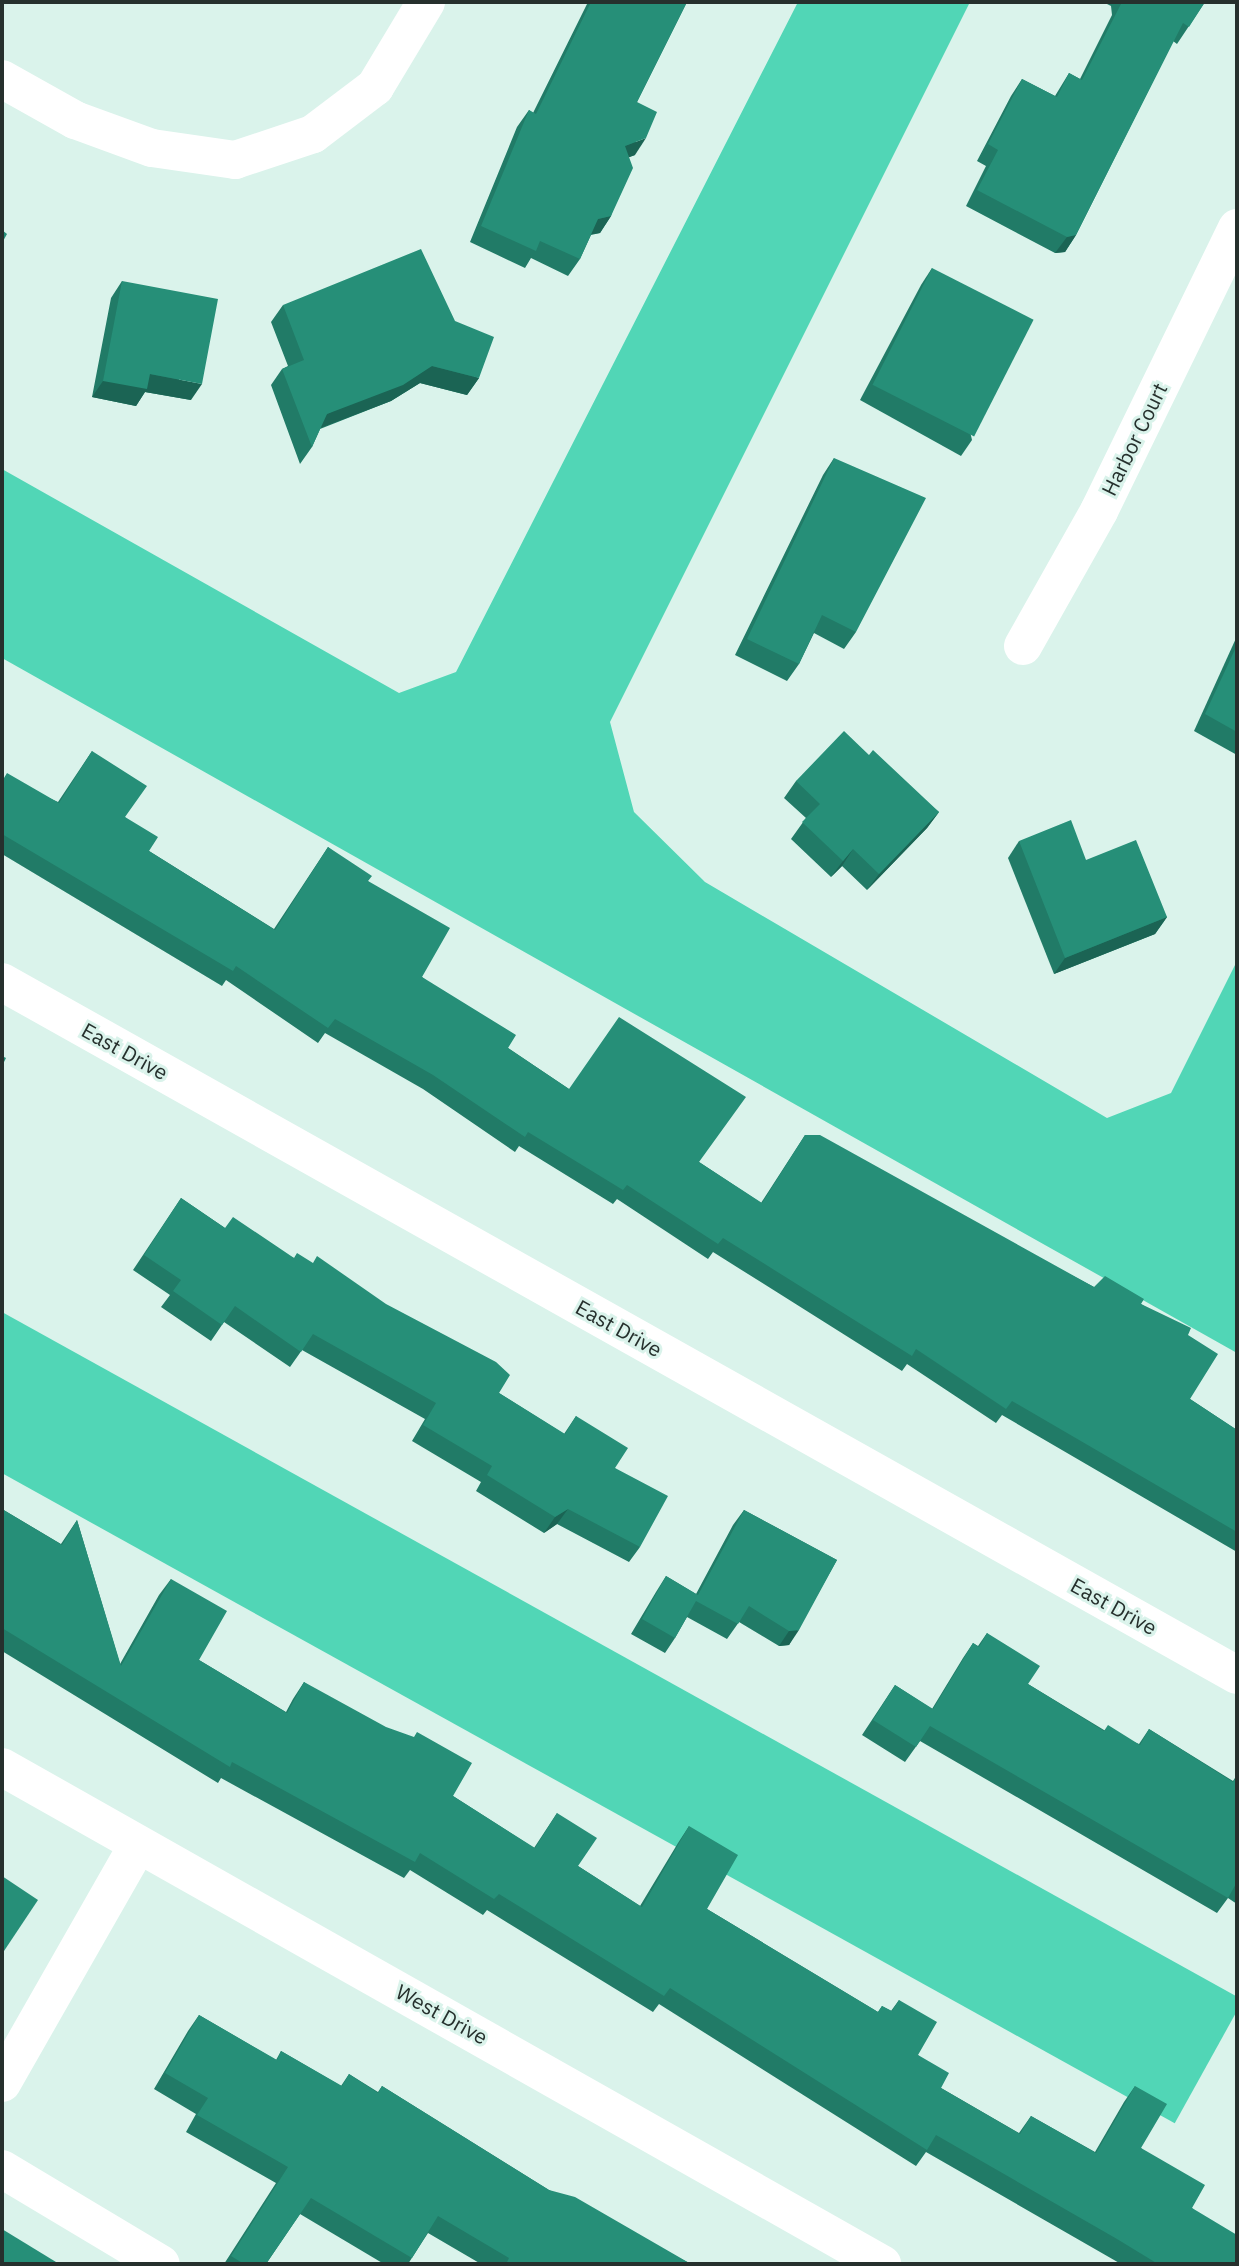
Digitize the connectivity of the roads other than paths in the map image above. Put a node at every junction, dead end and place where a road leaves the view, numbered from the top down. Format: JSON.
{"nodes":[{"id":1,"x":426,"y":2,"type":"edge"},
{"id":2,"x":2,"y":79,"type":"edge"},
{"id":3,"x":1237,"y":228,"type":"edge"},
{"id":4,"x":1023,"y":646,"type":"dead end"},
{"id":5,"x":2,"y":982,"type":"edge"},
{"id":6,"x":1237,"y":1675,"type":"edge"},
{"id":7,"x":2,"y":1767,"type":"edge"},
{"id":8,"x":138,"y":1844,"type":"junction"},
{"id":9,"x":2,"y":2083,"type":"edge"},
{"id":10,"x":2,"y":2169,"type":"edge"},
{"id":11,"x":161,"y":2264,"type":"edge"},
{"id":12,"x":881,"y":2264,"type":"edge"}],
"edges":[{"from":1,"to":2,"type":"street"},
{"from":3,"to":4,"type":"street","name":"Harbor Court"},
{"from":5,"to":6,"type":"street","name":"East Drive"},
{"from":7,"to":8,"type":"street","name":"West Drive"},
{"from":8,"to":9,"type":"street"},
{"from":8,"to":12,"type":"street","name":"West Drive"},
{"from":10,"to":11,"type":"street"}]}
